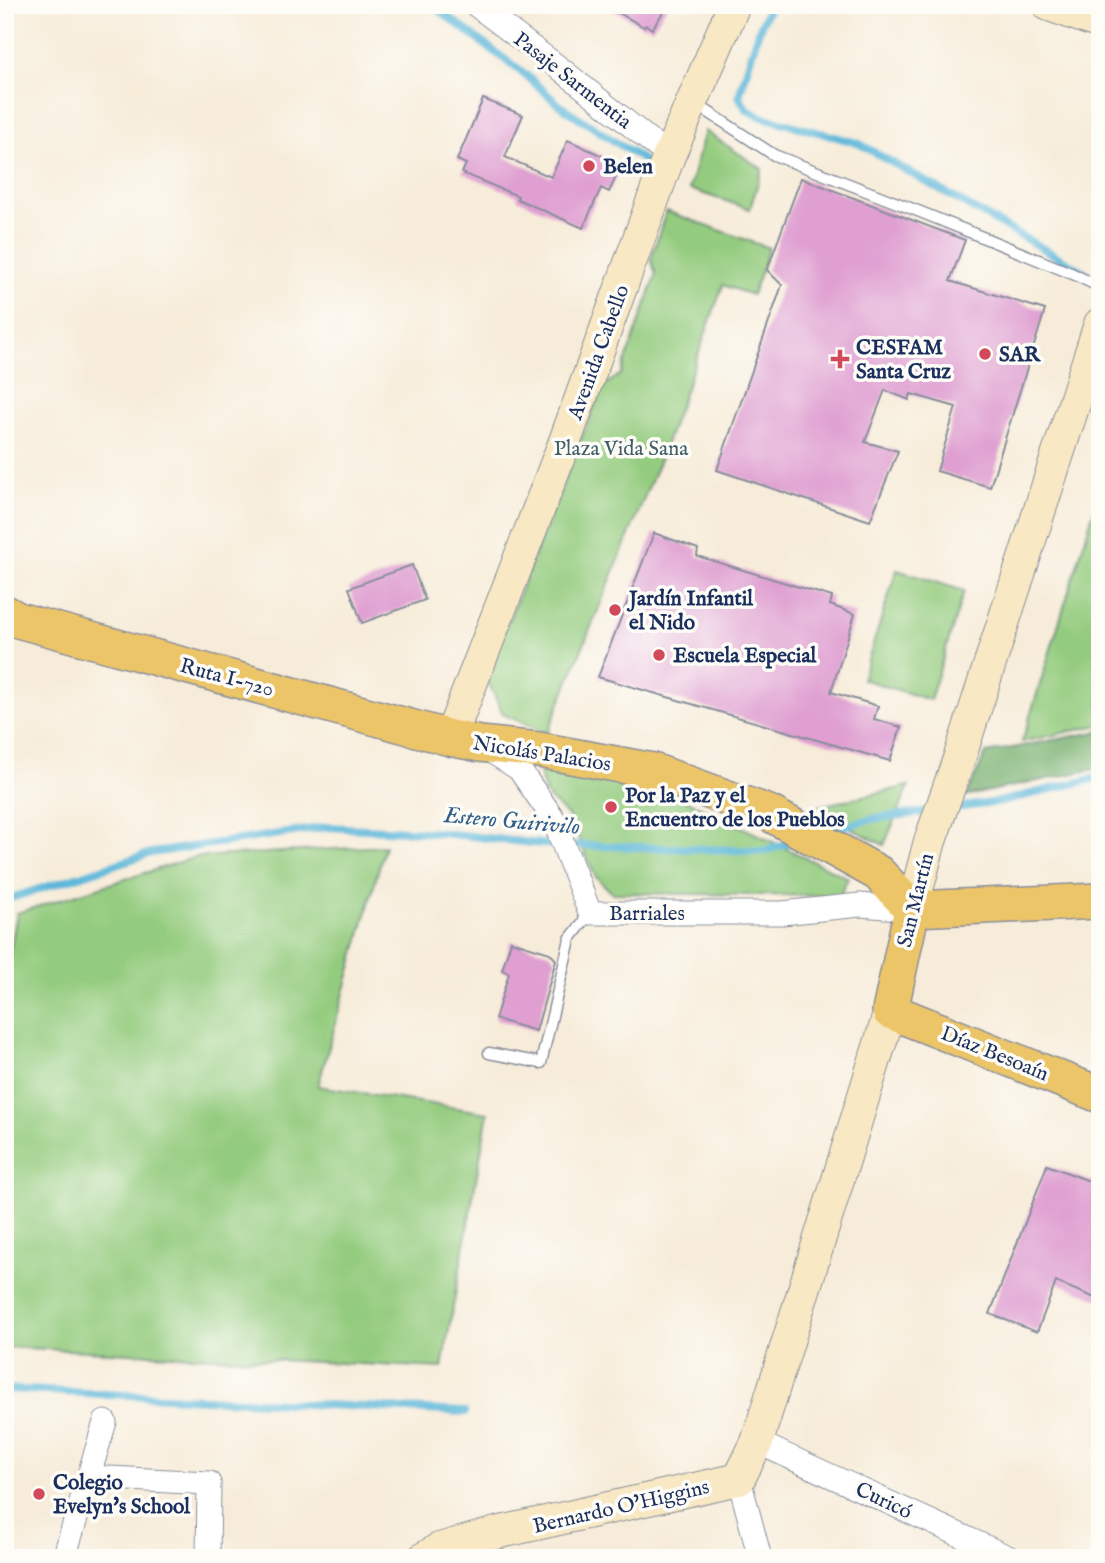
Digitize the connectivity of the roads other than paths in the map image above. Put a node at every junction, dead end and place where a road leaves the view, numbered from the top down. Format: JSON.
{"nodes":[{"id":1,"x":476,"y":5,"type":"edge"},
{"id":2,"x":734,"y":5,"type":"edge"},
{"id":3,"x":1049,"y":5,"type":"edge"},
{"id":4,"x":1100,"y":23,"type":"edge"},
{"id":5,"x":691,"y":101,"type":"junction"},
{"id":6,"x":669,"y":156,"type":"junction"},
{"id":7,"x":1100,"y":287,"type":"edge"},
{"id":8,"x":1100,"y":324,"type":"edge"},
{"id":9,"x":5,"y":613,"type":"edge"},
{"id":10,"x":465,"y":741,"type":"junction"},
{"id":11,"x":1100,"y":901,"type":"edge"},
{"id":12,"x":912,"y":909,"type":"junction"},
{"id":13,"x":590,"y":913,"type":"junction"},
{"id":14,"x":890,"y":1011,"type":"junction"},
{"id":15,"x":489,"y":1053,"type":"dead end"},
{"id":16,"x":1100,"y":1095,"type":"edge"},
{"id":17,"x":105,"y":1422,"type":"dead end"},
{"id":18,"x":757,"y":1442,"type":"junction"},
{"id":19,"x":89,"y":1477,"type":"junction"},
{"id":20,"x":738,"y":1479,"type":"junction"},
{"id":21,"x":64,"y":1558,"type":"edge"},
{"id":22,"x":208,"y":1558,"type":"edge"},
{"id":23,"x":424,"y":1558,"type":"edge"},
{"id":24,"x":760,"y":1558,"type":"edge"},
{"id":25,"x":1010,"y":1558,"type":"edge"}],
"edges":[{"from":1,"to":6,"type":"street","name":"Pasaje Sarmentia"},
{"from":2,"to":5,"type":"street","name":"Avenida Cabello"},
{"from":3,"to":4,"type":"street"},
{"from":5,"to":6,"type":"street","name":"Avenida Cabello"},
{"from":5,"to":7,"type":"lane"},
{"from":6,"to":10,"type":"street","name":"Avenida Cabello"},
{"from":8,"to":12,"type":"street","name":"San Martín"},
{"from":9,"to":10,"type":"main road","name":"Ruta I-720"},
{"from":10,"to":12,"type":"main road","name":"Nicolás Palacios"},
{"from":10,"to":13,"type":"street","name":"Barriales"},
{"from":11,"to":12,"type":"main road"},
{"from":12,"to":13,"type":"street","name":"Barriales"},
{"from":12,"to":14,"type":"main road","name":"San Martín"},
{"from":13,"to":15,"type":"lane"},
{"from":14,"to":16,"type":"main road","name":"Díaz Besoaín"},
{"from":14,"to":18,"type":"street","name":"San Martín"},
{"from":17,"to":19,"type":"street"},
{"from":18,"to":20,"type":"street","name":"San Martín"},
{"from":18,"to":25,"type":"street","name":"Curicó"},
{"from":19,"to":21,"type":"street"},
{"from":19,"to":22,"type":"street"},
{"from":20,"to":23,"type":"street","name":"Bernardo O'Higgins"},
{"from":20,"to":24,"type":"street"}]}
